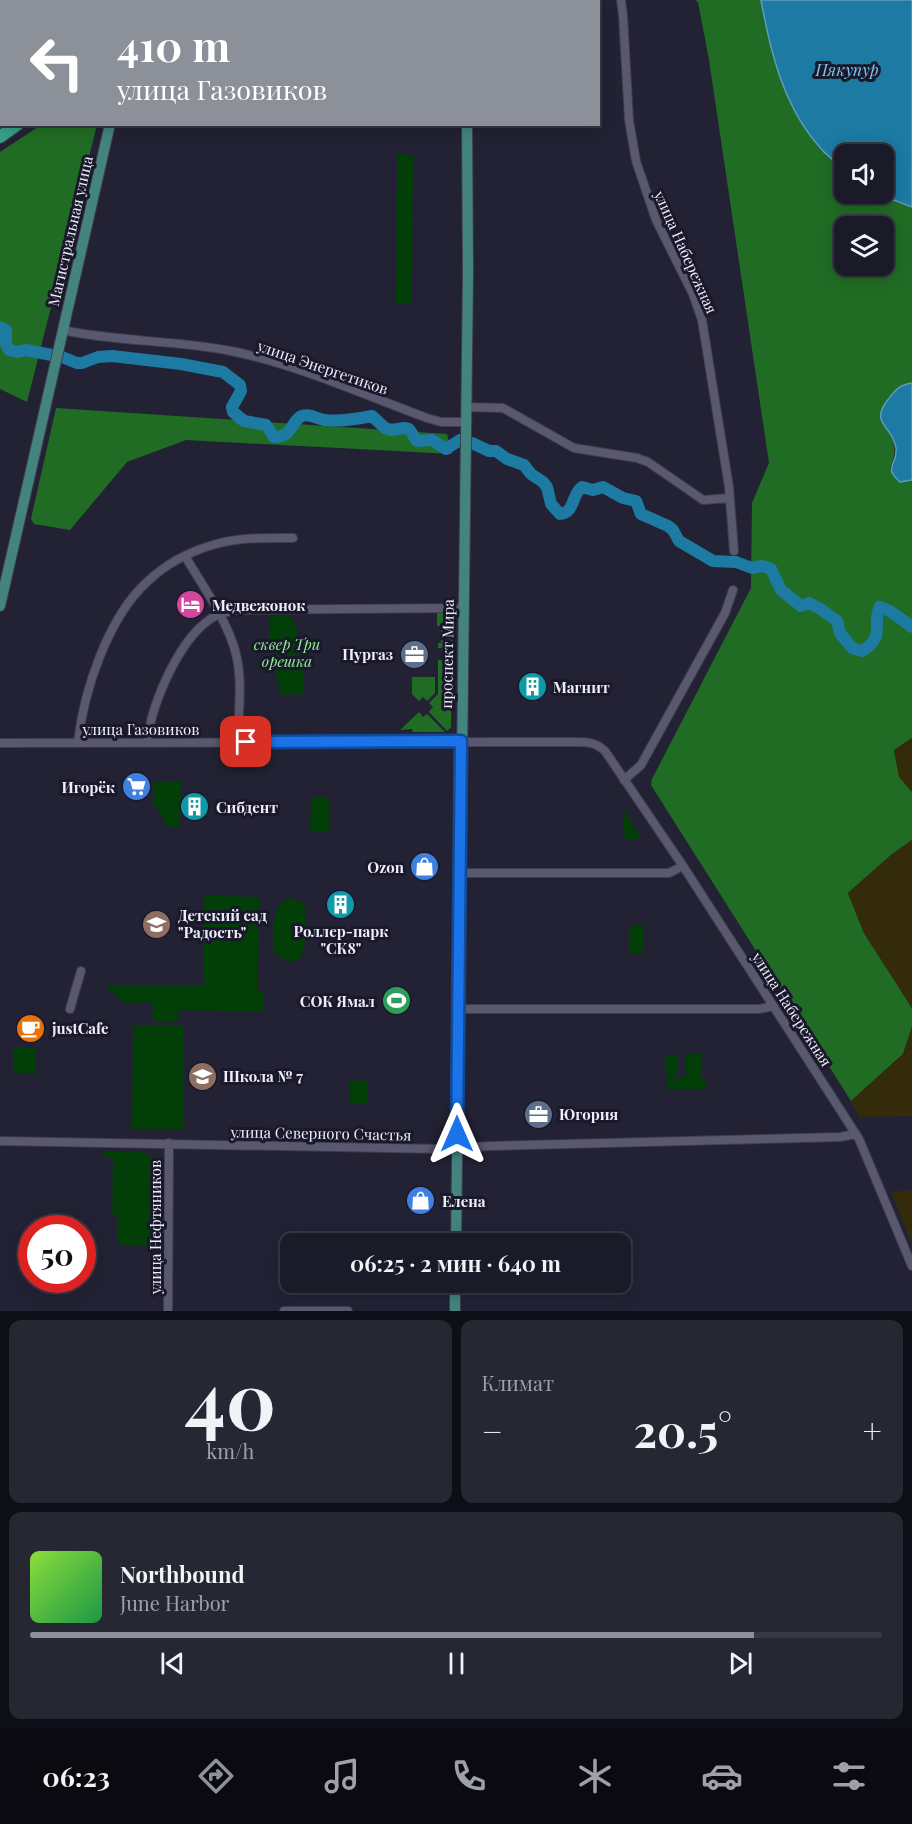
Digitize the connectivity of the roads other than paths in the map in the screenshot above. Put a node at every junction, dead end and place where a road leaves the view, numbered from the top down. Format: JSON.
{"nodes":[{"id":1,"x":621,"y":0,"type":"edge"},
{"id":2,"x":15,"y":126,"type":"edge"},
{"id":3,"x":110,"y":126,"type":"edge"},
{"id":4,"x":467,"y":126,"type":"edge"},
{"id":5,"x":0,"y":137,"type":"edge"},
{"id":6,"x":62,"y":330,"type":"junction"},
{"id":7,"x":466,"y":407,"type":"junction"},
{"id":8,"x":465,"y":425,"type":"junction"},
{"id":9,"x":730,"y":498,"type":"junction"},
{"id":10,"x":293,"y":538,"type":"dead end"},
{"id":11,"x":734,"y":551,"type":"dead end"},
{"id":12,"x":185,"y":556,"type":"junction"},
{"id":13,"x":733,"y":590,"type":"dead end"},
{"id":14,"x":0,"y":606,"type":"edge"},
{"id":15,"x":463,"y":608,"type":"junction"},
{"id":16,"x":219,"y":614,"type":"junction"},
{"id":17,"x":461,"y":741,"type":"junction"},
{"id":18,"x":78,"y":742,"type":"junction"},
{"id":19,"x":147,"y":742,"type":"junction"},
{"id":20,"x":238,"y":742,"type":"junction"},
{"id":21,"x":0,"y":743,"type":"edge"},
{"id":22,"x":624,"y":780,"type":"junction"},
{"id":23,"x":683,"y":866,"type":"junction"},
{"id":24,"x":460,"y":873,"type":"junction"},
{"id":25,"x":81,"y":971,"type":"dead end"},
{"id":26,"x":774,"y":1006,"type":"junction"},
{"id":27,"x":70,"y":1009,"type":"dead end"},
{"id":28,"x":458,"y":1009,"type":"junction"},
{"id":29,"x":856,"y":1134,"type":"junction"},
{"id":30,"x":0,"y":1141,"type":"edge"},
{"id":31,"x":169,"y":1143,"type":"junction"},
{"id":32,"x":457,"y":1148,"type":"junction"},
{"id":33,"x":456,"y":1233,"type":"edge"},
{"id":34,"x":912,"y":1266,"type":"edge"},
{"id":35,"x":455,"y":1293,"type":"edge"},
{"id":36,"x":168,"y":1311,"type":"edge"},
{"id":37,"x":284,"y":1311,"type":"edge"},
{"id":38,"x":348,"y":1311,"type":"edge"},
{"id":39,"x":455,"y":1311,"type":"edge"}],
"edges":[{"from":1,"to":9,"type":"street","name":"улица Набережная"},
{"from":2,"to":5,"type":"highway"},
{"from":3,"to":6,"type":"main road","name":"Магистральная улица"},
{"from":4,"to":7,"type":"main road"},
{"from":6,"to":8,"type":"street","name":"улица Энергетиков"},
{"from":6,"to":14,"type":"main road","name":"Магистральная улица"},
{"from":7,"to":8,"type":"main road"},
{"from":7,"to":9,"type":"street"},
{"from":8,"to":15,"type":"main road","name":"проспект Мира"},
{"from":9,"to":11,"type":"street","name":"улица Набережная"},
{"from":10,"to":12,"type":"street"},
{"from":12,"to":16,"type":"street"},
{"from":12,"to":18,"type":"street"},
{"from":13,"to":22,"type":"street"},
{"from":15,"to":16,"type":"street"},
{"from":15,"to":17,"type":"main road","name":"проспект Мира"},
{"from":16,"to":19,"type":"street"},
{"from":16,"to":20,"type":"street"},
{"from":17,"to":20,"type":"street","name":"улица Газовиков"},
{"from":17,"to":22,"type":"street","name":"улица Набережная"},
{"from":17,"to":24,"type":"main road","name":"проспект Мира"},
{"from":18,"to":19,"type":"street","name":"улица Газовиков"},
{"from":18,"to":21,"type":"street","name":"улица Газовиков"},
{"from":19,"to":20,"type":"street","name":"улица Газовиков"},
{"from":22,"to":23,"type":"street","name":"улица Набережная"},
{"from":23,"to":24,"type":"street"},
{"from":23,"to":26,"type":"street","name":"улица Набережная"},
{"from":24,"to":28,"type":"main road","name":"проспект Мира"},
{"from":25,"to":27,"type":"street"},
{"from":26,"to":28,"type":"street"},
{"from":26,"to":29,"type":"street","name":"улица Набережная"},
{"from":28,"to":32,"type":"main road","name":"проспект Мира"},
{"from":29,"to":32,"type":"street","name":"улица Северного Счастья"},
{"from":29,"to":34,"type":"street","name":"улица Набережная"},
{"from":30,"to":31,"type":"street","name":"улица Северного Счастья"},
{"from":31,"to":32,"type":"street","name":"улица Северного Счастья"},
{"from":31,"to":36,"type":"street","name":"улица Нефтяников"},
{"from":32,"to":33,"type":"main road","name":"проспект Мира"},
{"from":35,"to":39,"type":"main road"},
{"from":37,"to":38,"type":"street"}]}
